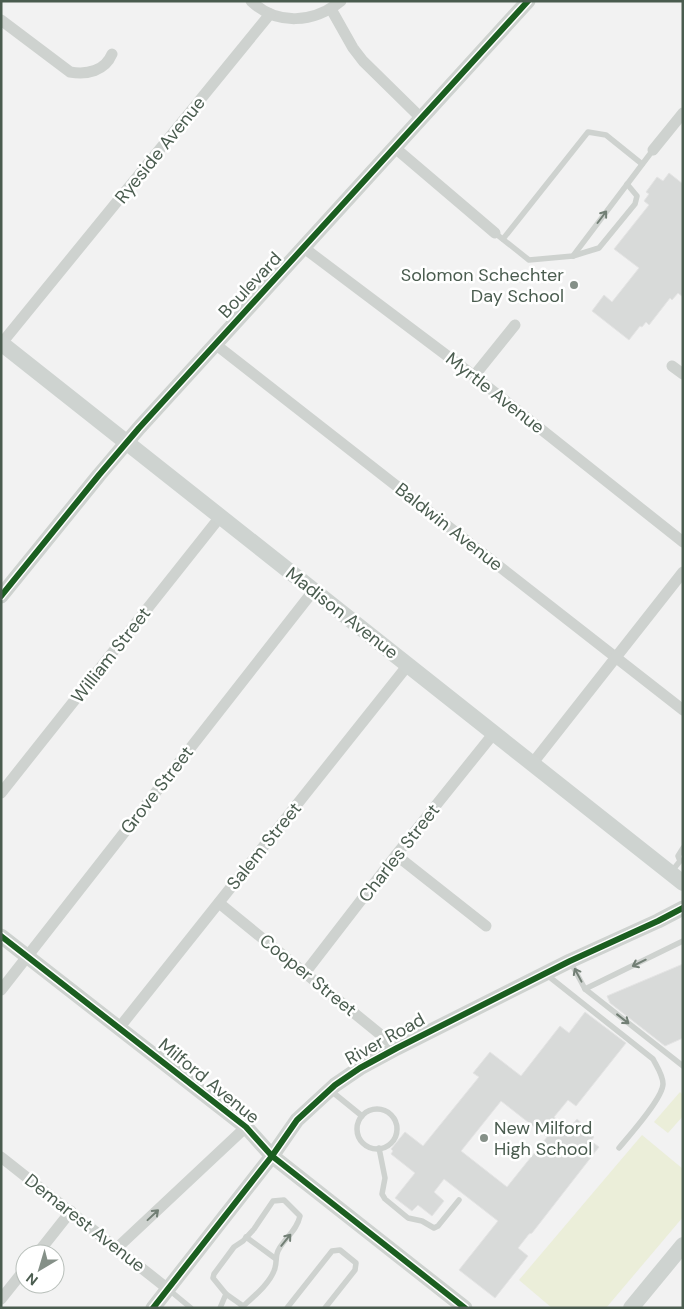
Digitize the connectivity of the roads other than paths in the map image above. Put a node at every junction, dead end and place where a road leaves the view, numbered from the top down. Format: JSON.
{"nodes":[{"id":1,"x":251,"y":1,"type":"edge"},
{"id":2,"x":341,"y":1,"type":"edge"},
{"id":3,"x":528,"y":1,"type":"edge"},
{"id":4,"x":331,"y":9,"type":"junction"},
{"id":5,"x":270,"y":14,"type":"junction"},
{"id":6,"x":1,"y":20,"type":"edge"},
{"id":7,"x":112,"y":54,"type":"dead end"},
{"id":8,"x":683,"y":113,"type":"edge"},
{"id":9,"x":421,"y":118,"type":"junction"},
{"id":10,"x":394,"y":147,"type":"junction"},
{"id":11,"x":653,"y":150,"type":"joint"},
{"id":12,"x":642,"y":164,"type":"junction"},
{"id":13,"x":627,"y":184,"type":"junction"},
{"id":14,"x":499,"y":236,"type":"junction"},
{"id":15,"x":304,"y":248,"type":"junction"},
{"id":16,"x":573,"y":256,"type":"junction"},
{"id":17,"x":515,"y":324,"type":"dead end"},
{"id":18,"x":1,"y":344,"type":"edge"},
{"id":19,"x":215,"y":344,"type":"junction"},
{"id":20,"x":672,"y":366,"type":"dead end"},
{"id":21,"x":683,"y":374,"type":"edge"},
{"id":22,"x":474,"y":376,"type":"junction"},
{"id":23,"x":126,"y":442,"type":"junction"},
{"id":24,"x":220,"y":516,"type":"junction"},
{"id":25,"x":683,"y":542,"type":"edge"},
{"id":26,"x":683,"y":572,"type":"edge"},
{"id":27,"x":314,"y":590,"type":"junction"},
{"id":28,"x":1,"y":596,"type":"edge"},
{"id":29,"x":616,"y":656,"type":"junction"},
{"id":30,"x":408,"y":665,"type":"junction"},
{"id":31,"x":683,"y":710,"type":"edge"},
{"id":32,"x":494,"y":733,"type":"junction"},
{"id":33,"x":532,"y":764,"type":"junction"},
{"id":34,"x":1,"y":793,"type":"edge"},
{"id":35,"x":683,"y":848,"type":"edge"},
{"id":36,"x":396,"y":855,"type":"junction"},
{"id":37,"x":679,"y":870,"type":"edge"},
{"id":38,"x":219,"y":903,"type":"junction"},
{"id":39,"x":683,"y":908,"type":"edge"},
{"id":40,"x":486,"y":926,"type":"dead end"},
{"id":41,"x":1,"y":936,"type":"edge"},
{"id":42,"x":683,"y":941,"type":"edge"},
{"id":43,"x":28,"y":956,"type":"junction"},
{"id":44,"x":570,"y":961,"type":"junction"},
{"id":45,"x":305,"y":973,"type":"junction"},
{"id":46,"x":545,"y":974,"type":"junction"},
{"id":47,"x":585,"y":989,"type":"junction"},
{"id":48,"x":1,"y":990,"type":"edge"},
{"id":49,"x":120,"y":1028,"type":"junction"},
{"id":50,"x":397,"y":1048,"type":"junction"},
{"id":51,"x":683,"y":1066,"type":"edge"},
{"id":52,"x":330,"y":1090,"type":"junction"},
{"id":53,"x":362,"y":1116,"type":"junction"},
{"id":54,"x":246,"y":1127,"type":"junction"},
{"id":55,"x":379,"y":1148,"type":"junction"},
{"id":56,"x":619,"y":1148,"type":"dead end"},
{"id":57,"x":1,"y":1156,"type":"edge"},
{"id":58,"x":272,"y":1156,"type":"junction"},
{"id":59,"x":459,"y":1200,"type":"dead end"},
{"id":60,"x":71,"y":1211,"type":"junction"},
{"id":61,"x":246,"y":1237,"type":"junction"},
{"id":62,"x":45,"y":1244,"type":"edge"},
{"id":63,"x":683,"y":1245,"type":"edge"},
{"id":64,"x":117,"y":1248,"type":"junction"},
{"id":65,"x":276,"y":1259,"type":"junction"},
{"id":66,"x":15,"y":1282,"type":"edge"},
{"id":67,"x":168,"y":1289,"type":"junction"},
{"id":68,"x":226,"y":1294,"type":"junction"},
{"id":69,"x":1,"y":1299,"type":"edge"},
{"id":70,"x":242,"y":1307,"type":"edge"},
{"id":71,"x":153,"y":1308,"type":"edge"},
{"id":72,"x":190,"y":1308,"type":"edge"},
{"id":73,"x":220,"y":1308,"type":"edge"},
{"id":74,"x":288,"y":1308,"type":"edge"},
{"id":75,"x":325,"y":1308,"type":"edge"},
{"id":76,"x":466,"y":1308,"type":"edge"},
{"id":77,"x":631,"y":1308,"type":"edge"}],
"edges":[{"from":1,"to":5,"type":"street"},
{"from":2,"to":4,"type":"street"},
{"from":3,"to":9,"type":"street","name":"Boulevard"},
{"from":4,"to":5,"type":"street"},
{"from":4,"to":9,"type":"street"},
{"from":5,"to":18,"type":"street","name":"Ryeside Avenue"},
{"from":6,"to":7,"type":"street"},
{"from":8,"to":11,"type":"street"},
{"from":9,"to":10,"type":"street","name":"Boulevard"},
{"from":10,"to":14,"type":"street"},
{"from":10,"to":15,"type":"street","name":"Boulevard"},
{"from":11,"to":12,"type":"lane"},
{"from":12,"to":13,"type":"lane"},
{"from":12,"to":14,"type":"lane"},
{"from":16,"to":13,"type":"lane","one_way":true},
{"from":13,"to":16,"type":"lane"},
{"from":14,"to":16,"type":"lane"},
{"from":15,"to":19,"type":"street","name":"Boulevard"},
{"from":15,"to":22,"type":"street","name":"Myrtle Avenue"},
{"from":17,"to":22,"type":"street"},
{"from":18,"to":23,"type":"main road","name":"Madison Avenue"},
{"from":19,"to":23,"type":"street","name":"Boulevard"},
{"from":19,"to":29,"type":"street","name":"Baldwin Avenue"},
{"from":20,"to":21,"type":"street"},
{"from":22,"to":25,"type":"street","name":"Myrtle Avenue"},
{"from":23,"to":24,"type":"main road","name":"Madison Avenue"},
{"from":23,"to":28,"type":"street","name":"Boulevard"},
{"from":24,"to":27,"type":"main road","name":"Madison Avenue"},
{"from":24,"to":34,"type":"street","name":"William Street"},
{"from":26,"to":29,"type":"street"},
{"from":27,"to":30,"type":"main road","name":"Madison Avenue"},
{"from":27,"to":43,"type":"street","name":"Grove Street"},
{"from":29,"to":31,"type":"street","name":"Baldwin Avenue"},
{"from":29,"to":33,"type":"street"},
{"from":30,"to":32,"type":"main road","name":"Madison Avenue"},
{"from":30,"to":38,"type":"street","name":"Salem Street"},
{"from":32,"to":33,"type":"main road","name":"Madison Avenue"},
{"from":32,"to":36,"type":"street","name":"Charles Street"},
{"from":33,"to":37,"type":"main road","name":"Madison Avenue"},
{"from":35,"to":37,"type":"lane"},
{"from":36,"to":40,"type":"street"},
{"from":36,"to":45,"type":"street","name":"Charles Street"},
{"from":38,"to":45,"type":"street","name":"Cooper Street"},
{"from":38,"to":49,"type":"street","name":"Salem Street"},
{"from":39,"to":44,"type":"street","name":"River Road"},
{"from":41,"to":43,"type":"street","name":"Milford Avenue"},
{"from":42,"to":47,"type":"lane","one_way":true},
{"from":43,"to":48,"type":"street","name":"Grove Street"},
{"from":43,"to":49,"type":"street","name":"Milford Avenue"},
{"from":44,"to":46,"type":"street","name":"River Road"},
{"from":47,"to":44,"type":"lane","one_way":true},
{"from":45,"to":50,"type":"street","name":"Cooper Street"},
{"from":46,"to":50,"type":"street","name":"River Road"},
{"from":46,"to":56,"type":"lane"},
{"from":47,"to":51,"type":"lane","one_way":true},
{"from":49,"to":54,"type":"street","name":"Milford Avenue"},
{"from":50,"to":52,"type":"street","name":"River Road"},
{"from":52,"to":53,"type":"lane"},
{"from":52,"to":58,"type":"street","name":"River Road"},
{"from":53,"to":55,"type":"lane"},
{"from":53,"to":55,"type":"lane"},
{"from":54,"to":58,"type":"street","name":"Milford Avenue"},
{"from":64,"to":54,"type":"street","one_way":true},
{"from":55,"to":59,"type":"lane"},
{"from":57,"to":60,"type":"street","name":"Demarest Avenue"},
{"from":58,"to":67,"type":"street","name":"River Road"},
{"from":58,"to":76,"type":"street","name":"Milford Avenue"},
{"from":60,"to":62,"type":"street"},
{"from":60,"to":64,"type":"street","name":"Demarest Avenue"},
{"from":61,"to":65,"type":"lane"},
{"from":65,"to":61,"type":"lane","one_way":true},
{"from":61,"to":68,"type":"lane"},
{"from":63,"to":77,"type":"main road"},
{"from":64,"to":67,"type":"street","name":"Demarest Avenue"},
{"from":65,"to":70,"type":"lane"},
{"from":66,"to":69,"type":"street"},
{"from":67,"to":71,"type":"street","name":"River Road"},
{"from":67,"to":72,"type":"lane"},
{"from":68,"to":70,"type":"lane"},
{"from":68,"to":73,"type":"lane"},
{"from":74,"to":75,"type":"lane"}]}
